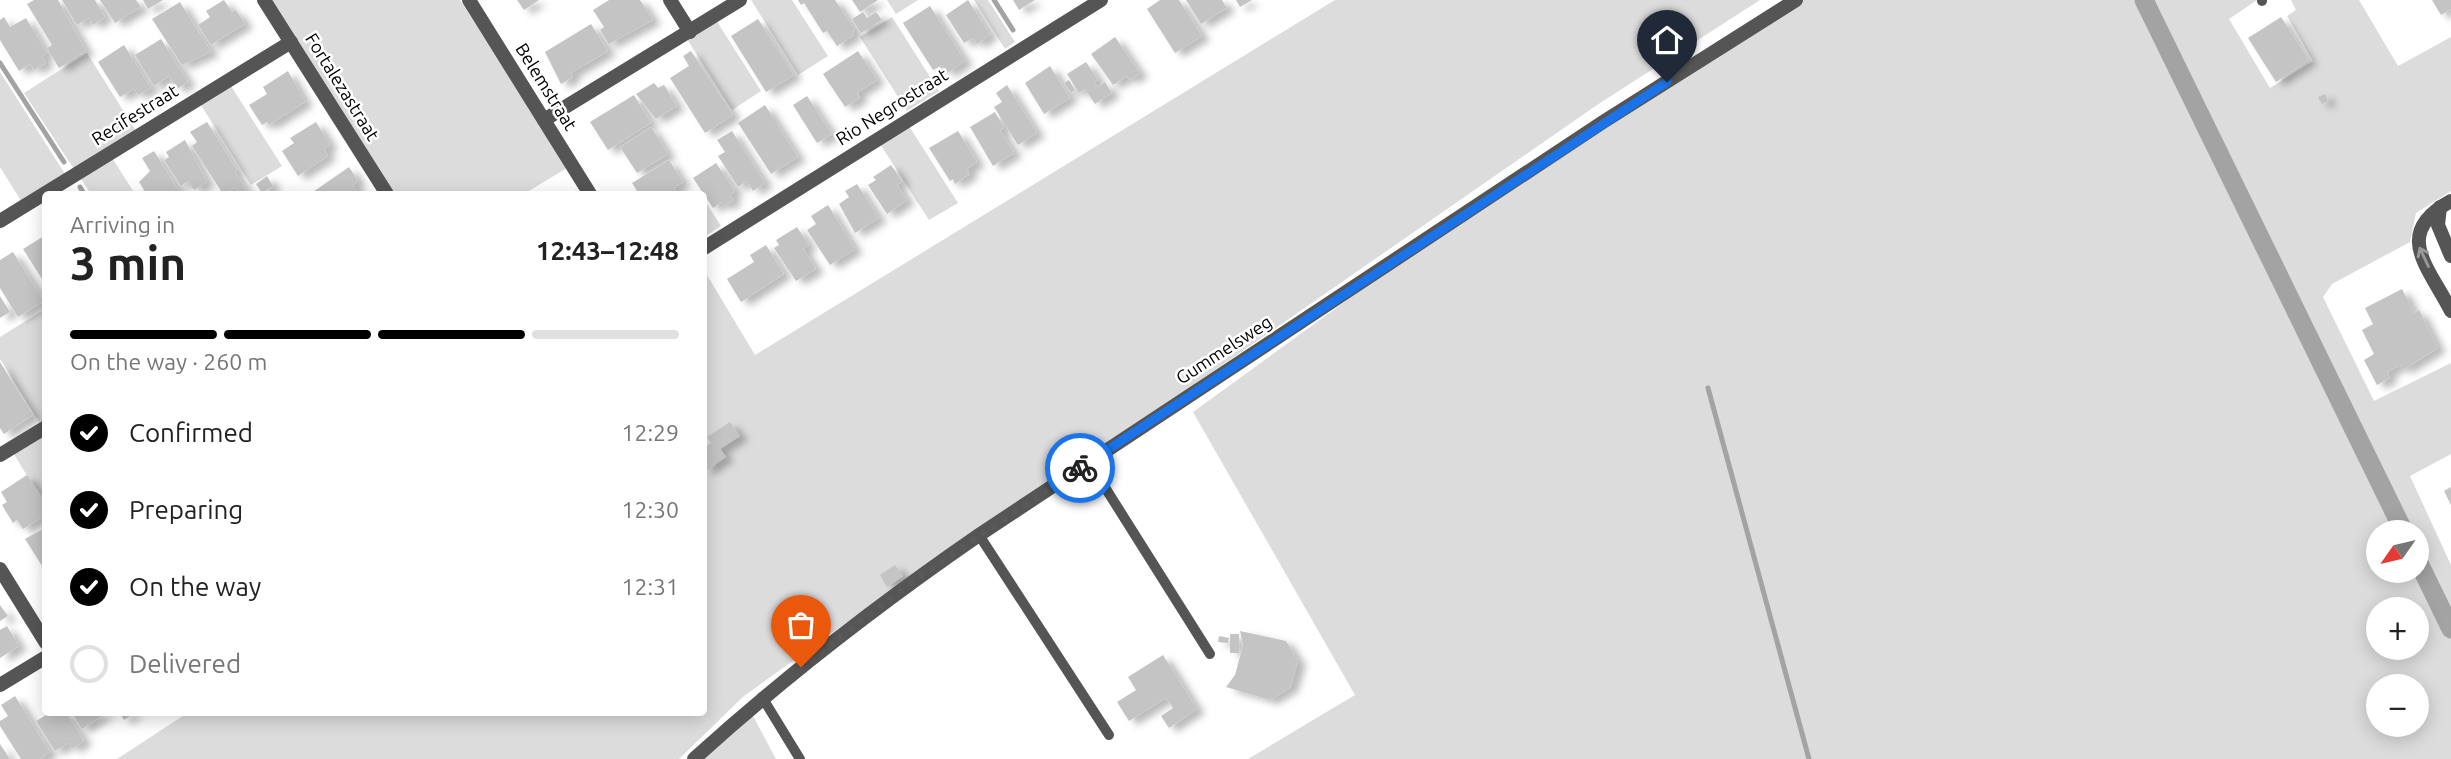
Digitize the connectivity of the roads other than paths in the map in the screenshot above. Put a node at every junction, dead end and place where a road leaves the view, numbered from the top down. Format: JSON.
{"nodes":[{"id":1,"x":264,"y":0,"type":"edge"},
{"id":2,"x":469,"y":0,"type":"edge"},
{"id":3,"x":670,"y":0,"type":"edge"},
{"id":4,"x":740,"y":0,"type":"edge"},
{"id":5,"x":1101,"y":0,"type":"edge"},
{"id":6,"x":1796,"y":0,"type":"edge"},
{"id":7,"x":690,"y":32,"type":"junction"},
{"id":8,"x":291,"y":42,"type":"junction"},
{"id":9,"x":544,"y":120,"type":"junction"},
{"id":10,"x":47,"y":191,"type":"edge"},
{"id":11,"x":385,"y":191,"type":"edge"},
{"id":12,"x":588,"y":191,"type":"edge"},
{"id":13,"x":42,"y":194,"type":"edge"},
{"id":14,"x":2445,"y":204,"type":"edge"},
{"id":15,"x":0,"y":220,"type":"edge"},
{"id":16,"x":707,"y":246,"type":"edge"},
{"id":17,"x":2451,"y":256,"type":"edge"},
{"id":18,"x":2451,"y":311,"type":"edge"},
{"id":19,"x":42,"y":429,"type":"edge"},
{"id":20,"x":0,"y":455,"type":"edge"},
{"id":21,"x":1089,"y":462,"type":"junction"},
{"id":22,"x":979,"y":535,"type":"junction"},
{"id":23,"x":0,"y":569,"type":"edge"},
{"id":24,"x":42,"y":637,"type":"edge"},
{"id":25,"x":1210,"y":654,"type":"dead end"},
{"id":26,"x":42,"y":659,"type":"edge"},
{"id":27,"x":0,"y":685,"type":"edge"},
{"id":28,"x":762,"y":697,"type":"junction"},
{"id":29,"x":1109,"y":735,"type":"dead end"},
{"id":30,"x":694,"y":759,"type":"edge"},
{"id":31,"x":800,"y":759,"type":"edge"}],
"edges":[{"from":1,"to":8,"type":"street","name":"Fortalezastraat"},
{"from":2,"to":9,"type":"street","name":"Belemstraat"},
{"from":3,"to":7,"type":"street"},
{"from":4,"to":7,"type":"street"},
{"from":5,"to":16,"type":"street","name":"Rio Negrostraat"},
{"from":6,"to":21,"type":"street","name":"Gummelsweg"},
{"from":7,"to":9,"type":"street"},
{"from":8,"to":10,"type":"street","name":"Recifestraat"},
{"from":8,"to":11,"type":"street","name":"Fortalezastraat"},
{"from":9,"to":12,"type":"street","name":"Belemstraat"},
{"from":13,"to":15,"type":"street","name":"Recifestraat"},
{"from":14,"to":17,"type":"street"},
{"from":18,"to":14,"type":"street","one_way":true},
{"from":19,"to":20,"type":"street"},
{"from":21,"to":22,"type":"street","name":"Gummelsweg"},
{"from":21,"to":25,"type":"lane"},
{"from":22,"to":28,"type":"street","name":"Gummelsweg"},
{"from":22,"to":29,"type":"lane"},
{"from":23,"to":24,"type":"street"},
{"from":26,"to":27,"type":"street"},
{"from":28,"to":30,"type":"street","name":"Gummelsweg"},
{"from":28,"to":31,"type":"lane"}]}
